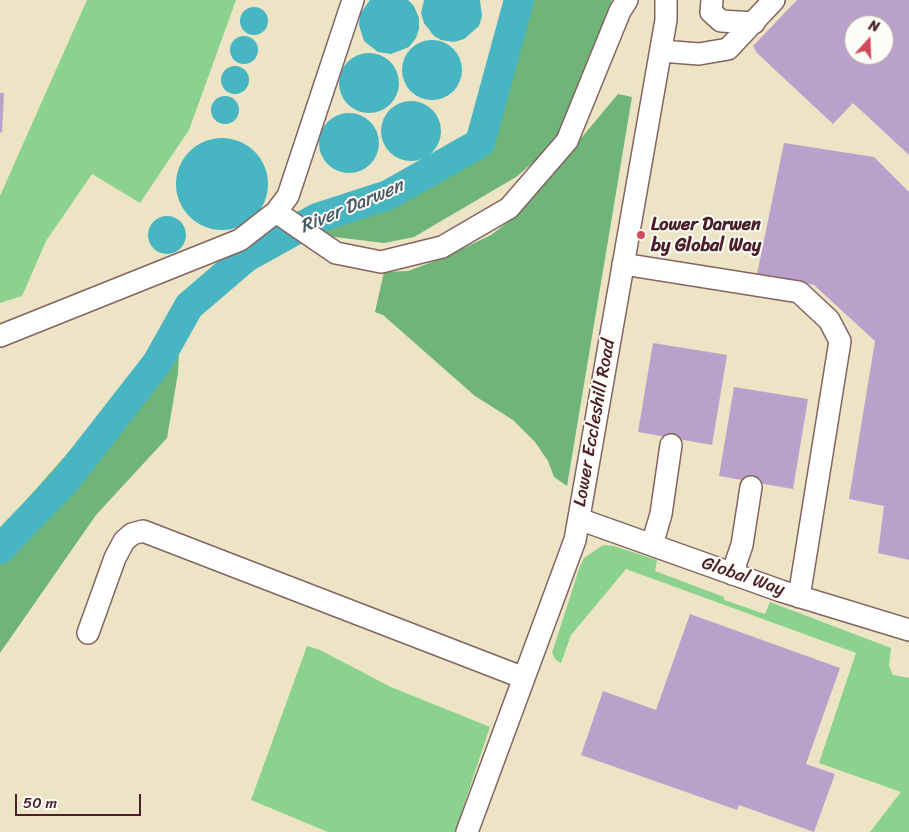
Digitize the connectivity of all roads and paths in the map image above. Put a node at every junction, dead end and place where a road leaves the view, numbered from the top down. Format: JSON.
{"nodes":[{"id":1,"x":353,"y":0,"type":"edge"},
{"id":2,"x":628,"y":0,"type":"edge"},
{"id":3,"x":666,"y":0,"type":"edge"},
{"id":4,"x":712,"y":0,"type":"edge"},
{"id":5,"x":774,"y":0,"type":"edge"},
{"id":6,"x":754,"y":24,"type":"junction"},
{"id":7,"x":661,"y":51,"type":"junction"},
{"id":8,"x":276,"y":212,"type":"junction"},
{"id":9,"x":623,"y":264,"type":"junction"},
{"id":10,"x":0,"y":336,"type":"edge"},
{"id":11,"x":671,"y":445,"type":"dead end"},
{"id":12,"x":751,"y":487,"type":"dead end"},
{"id":13,"x":579,"y":519,"type":"junction"},
{"id":14,"x":652,"y":545,"type":"junction"},
{"id":15,"x":732,"y":574,"type":"junction"},
{"id":16,"x":799,"y":597,"type":"junction"},
{"id":17,"x":909,"y":630,"type":"edge"},
{"id":18,"x":88,"y":633,"type":"dead end"},
{"id":19,"x":524,"y":678,"type":"junction"},
{"id":20,"x":467,"y":832,"type":"edge"}],
"edges":[{"from":1,"to":8,"type":"street"},
{"from":2,"to":8,"type":"street"},
{"from":3,"to":7,"type":"street","name":"Lower Eccleshill Road"},
{"from":4,"to":6,"type":"street"},
{"from":5,"to":6,"type":"street"},
{"from":6,"to":7,"type":"street"},
{"from":7,"to":9,"type":"street","name":"Lower Eccleshill Road"},
{"from":8,"to":10,"type":"street"},
{"from":9,"to":13,"type":"street","name":"Lower Eccleshill Road"},
{"from":9,"to":16,"type":"street"},
{"from":11,"to":14,"type":"street"},
{"from":12,"to":15,"type":"street"},
{"from":13,"to":14,"type":"street","name":"Global Way"},
{"from":13,"to":19,"type":"street","name":"Lower Eccleshill Road"},
{"from":14,"to":15,"type":"street","name":"Global Way"},
{"from":15,"to":16,"type":"street","name":"Global Way"},
{"from":16,"to":17,"type":"street","name":"Global Way"},
{"from":18,"to":19,"type":"street"},
{"from":19,"to":20,"type":"street","name":"Lower Eccleshill Road"}]}
